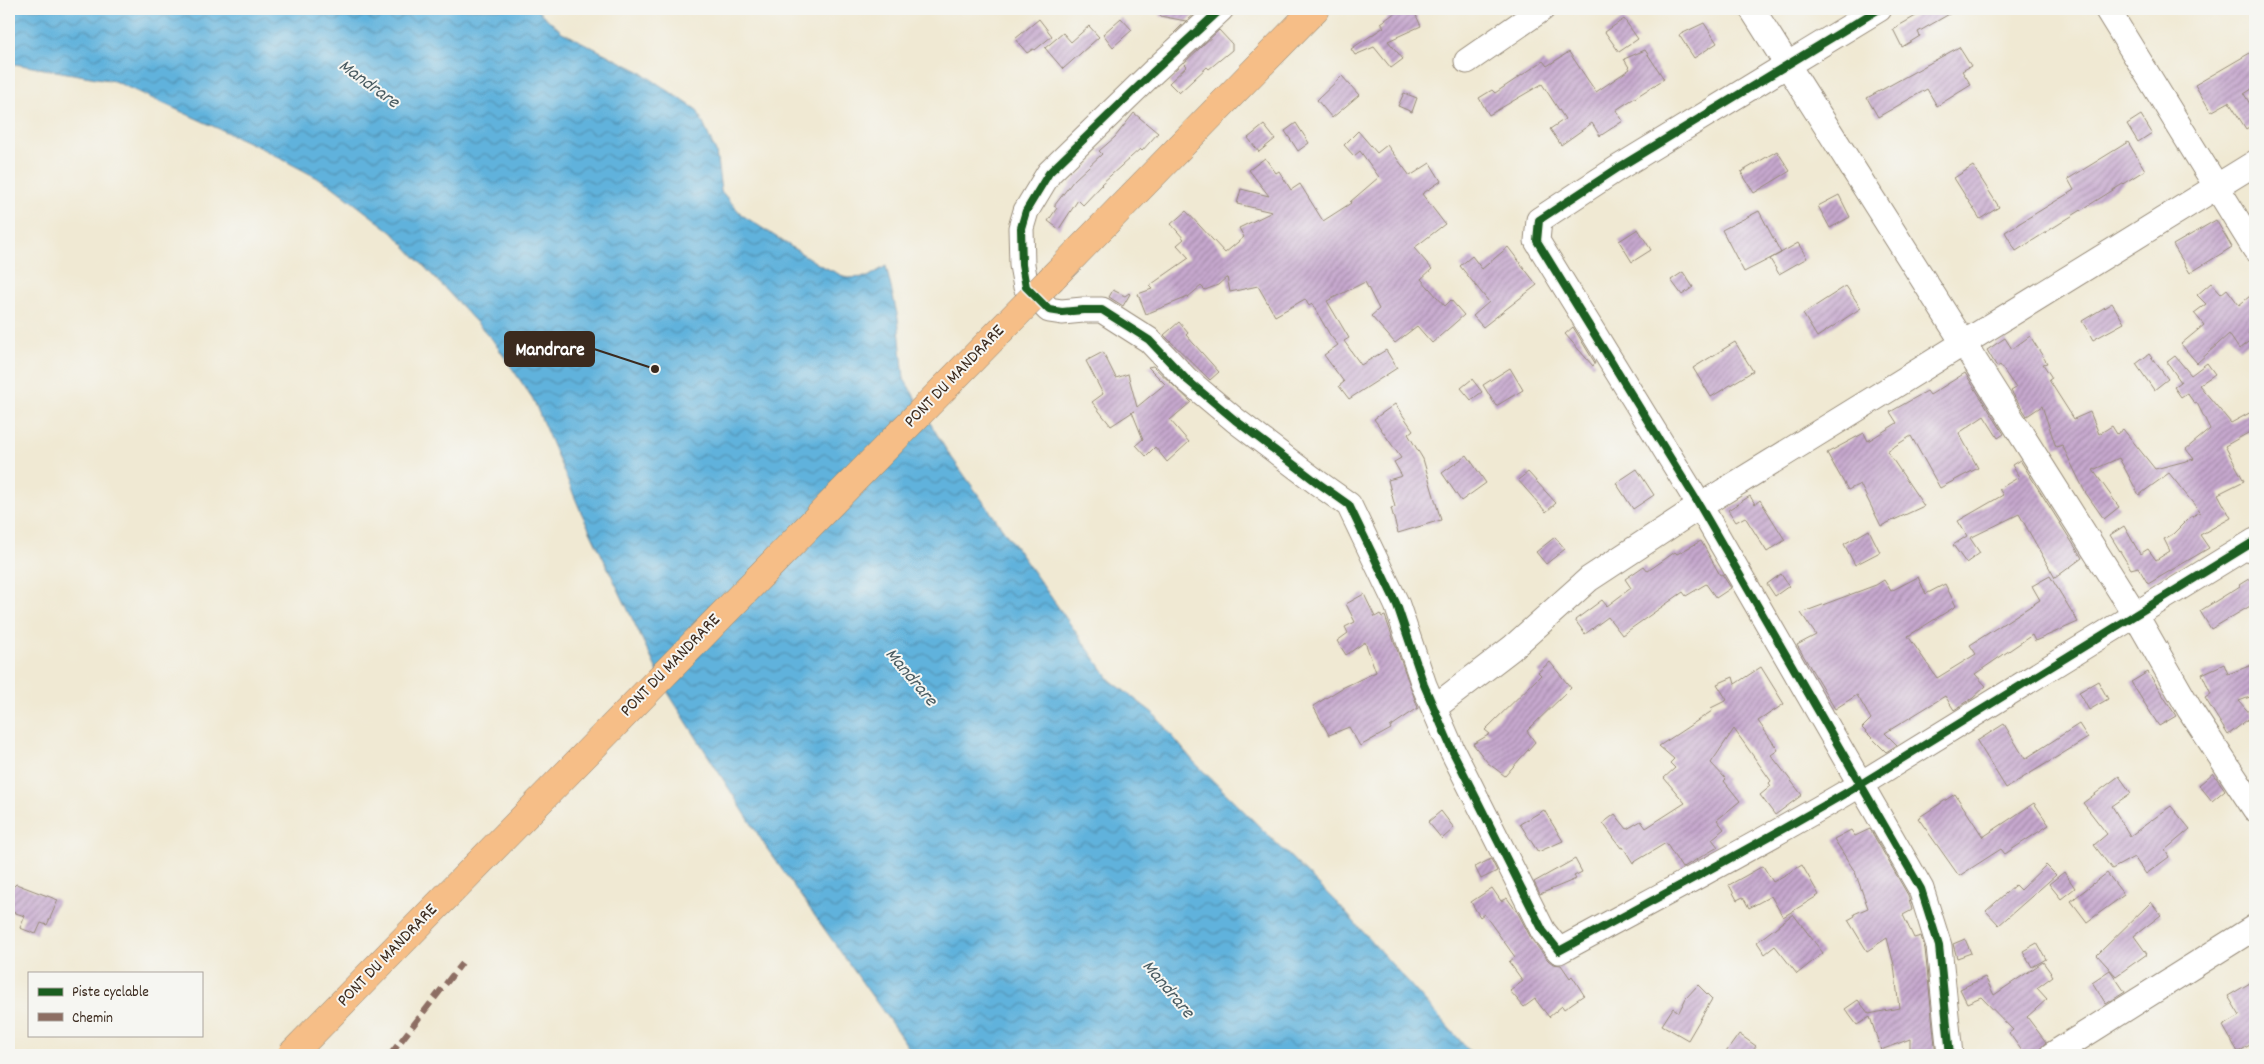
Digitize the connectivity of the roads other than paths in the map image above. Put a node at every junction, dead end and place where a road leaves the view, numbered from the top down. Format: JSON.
{"nodes":[{"id":1,"x":1222,"y":9,"type":"edge"},
{"id":2,"x":1315,"y":9,"type":"edge"},
{"id":3,"x":1542,"y":9,"type":"edge"},
{"id":4,"x":1752,"y":9,"type":"edge"},
{"id":5,"x":1879,"y":9,"type":"edge"},
{"id":6,"x":2107,"y":9,"type":"edge"},
{"id":7,"x":1467,"y":61,"type":"dead end"},
{"id":8,"x":1787,"y":65,"type":"junction"},
{"id":9,"x":2255,"y":163,"type":"edge"},
{"id":10,"x":2216,"y":186,"type":"junction"},
{"id":11,"x":2255,"y":249,"type":"edge"},
{"id":12,"x":1962,"y":342,"type":"junction"},
{"id":13,"x":1700,"y":506,"type":"junction"},
{"id":14,"x":2255,"y":541,"type":"edge"},
{"id":15,"x":2135,"y":614,"type":"junction"},
{"id":16,"x":1434,"y":707,"type":"junction"},
{"id":17,"x":1860,"y":784,"type":"junction"},
{"id":18,"x":2255,"y":809,"type":"edge"},
{"id":19,"x":2255,"y":928,"type":"edge"},
{"id":20,"x":291,"y":1055,"type":"edge"},
{"id":21,"x":1950,"y":1055,"type":"edge"},
{"id":22,"x":2052,"y":1055,"type":"edge"}],
"edges":[{"from":1,"to":16,"type":"street"},
{"from":2,"to":20,"type":"main road","name":"PONT DU MANDRARE","bridge":true},
{"from":3,"to":7,"type":"street"},
{"from":4,"to":8,"type":"street"},
{"from":5,"to":8,"type":"street"},
{"from":6,"to":10,"type":"street"},
{"from":8,"to":12,"type":"street"},
{"from":8,"to":13,"type":"street"},
{"from":9,"to":10,"type":"street"},
{"from":10,"to":11,"type":"street"},
{"from":10,"to":12,"type":"street"},
{"from":12,"to":13,"type":"street"},
{"from":12,"to":15,"type":"street"},
{"from":13,"to":16,"type":"street"},
{"from":13,"to":17,"type":"street"},
{"from":14,"to":15,"type":"street"},
{"from":15,"to":17,"type":"street"},
{"from":15,"to":18,"type":"street"},
{"from":16,"to":17,"type":"street"},
{"from":17,"to":21,"type":"street"},
{"from":19,"to":22,"type":"street"}]}
